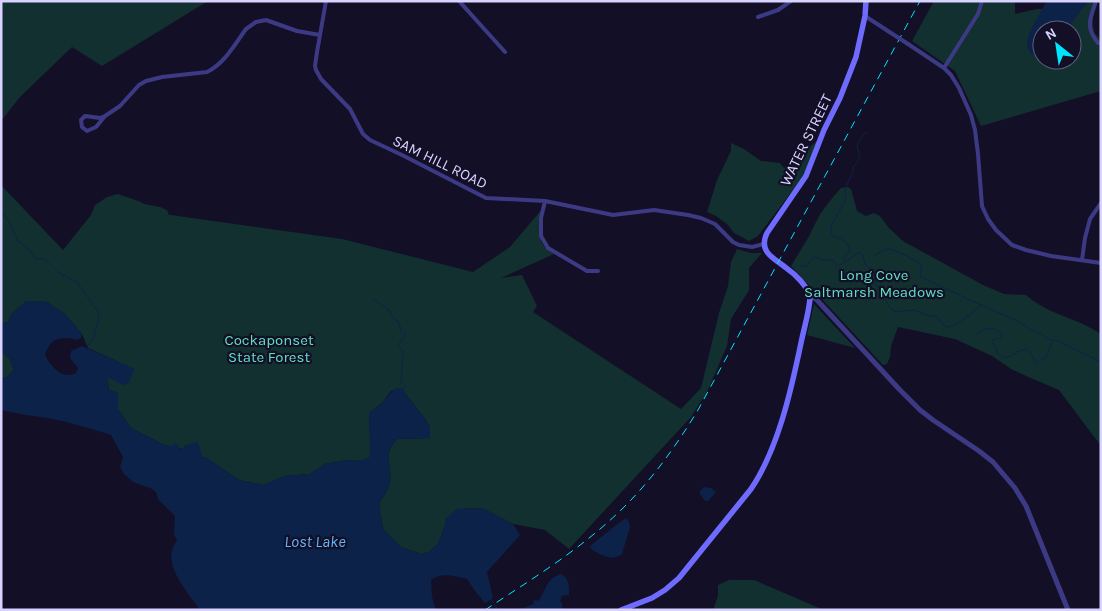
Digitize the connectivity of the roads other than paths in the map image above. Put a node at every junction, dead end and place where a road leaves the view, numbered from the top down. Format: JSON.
{"nodes":[{"id":1,"x":326,"y":1,"type":"edge"},
{"id":2,"x":459,"y":1,"type":"edge"},
{"id":3,"x":791,"y":1,"type":"edge"},
{"id":4,"x":866,"y":1,"type":"edge"},
{"id":5,"x":982,"y":1,"type":"edge"},
{"id":6,"x":1096,"y":1,"type":"edge"},
{"id":7,"x":865,"y":16,"type":"junction"},
{"id":8,"x":758,"y":17,"type":"dead end"},
{"id":9,"x":320,"y":35,"type":"junction"},
{"id":10,"x":1098,"y":43,"type":"dead end"},
{"id":11,"x":505,"y":52,"type":"dead end"},
{"id":12,"x":944,"y":68,"type":"junction"},
{"id":13,"x":105,"y":116,"type":"junction"},
{"id":14,"x":544,"y":201,"type":"junction"},
{"id":15,"x":1101,"y":203,"type":"edge"},
{"id":16,"x":764,"y":244,"type":"junction"},
{"id":17,"x":1082,"y":260,"type":"junction"},
{"id":18,"x":1101,"y":263,"type":"edge"},
{"id":19,"x":598,"y":271,"type":"dead end"},
{"id":20,"x":809,"y":294,"type":"junction"},
{"id":21,"x":621,"y":610,"type":"edge"},
{"id":22,"x":1068,"y":610,"type":"edge"}],
"edges":[{"from":1,"to":9,"type":"street","name":"SAM HILL ROAD"},
{"from":2,"to":11,"type":"street"},
{"from":3,"to":8,"type":"street"},
{"from":4,"to":7,"type":"main road","name":"WATER STREET"},
{"from":5,"to":12,"type":"street"},
{"from":6,"to":10,"type":"street"},
{"from":7,"to":12,"type":"street","bridge":true},
{"from":7,"to":16,"type":"main road","name":"WATER STREET"},
{"from":9,"to":13,"type":"street"},
{"from":9,"to":14,"type":"street","name":"SAM HILL ROAD"},
{"from":12,"to":17,"type":"street"},
{"from":13,"to":13,"type":"street"},
{"from":14,"to":16,"type":"street","name":"SAM HILL ROAD"},
{"from":14,"to":19,"type":"street"},
{"from":15,"to":17,"type":"street"},
{"from":16,"to":20,"type":"main road"},
{"from":17,"to":18,"type":"street"},
{"from":20,"to":21,"type":"main road"},
{"from":20,"to":22,"type":"street"}]}
